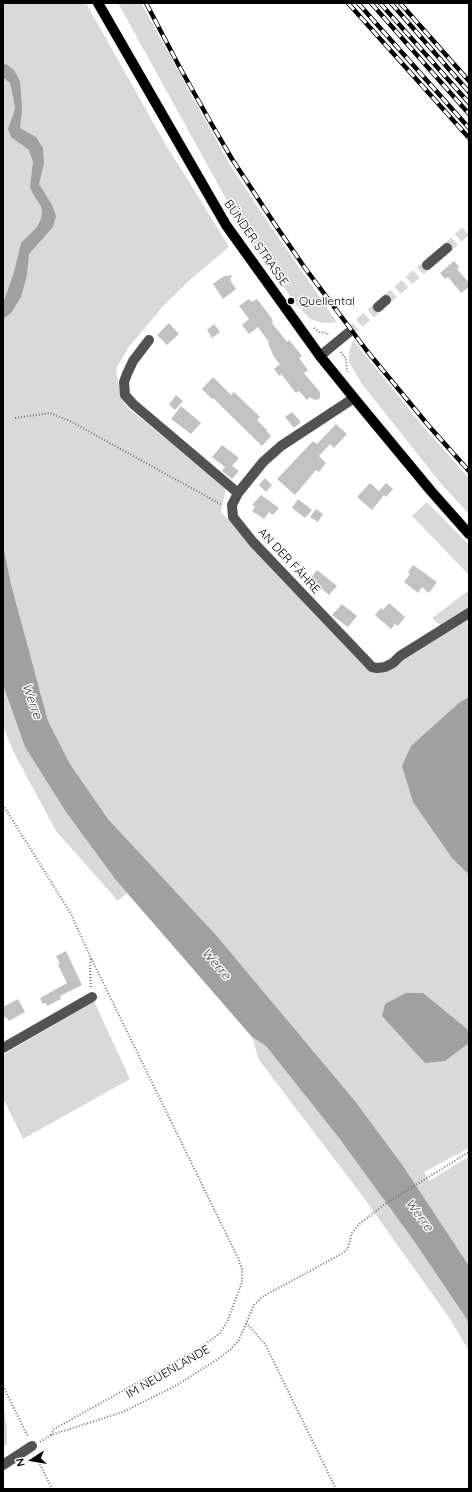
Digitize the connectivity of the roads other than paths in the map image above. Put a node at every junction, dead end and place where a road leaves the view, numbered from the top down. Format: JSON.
{"nodes":[{"id":1,"x":98,"y":3,"type":"edge"},
{"id":2,"x":447,"y":248,"type":"tunnel mouth"},
{"id":3,"x":427,"y":265,"type":"tunnel mouth"},
{"id":4,"x":386,"y":300,"type":"tunnel mouth"},
{"id":5,"x":378,"y":307,"type":"tunnel mouth"},
{"id":6,"x":348,"y":333,"type":"tunnel mouth"},
{"id":7,"x":149,"y":340,"type":"dead end"},
{"id":8,"x":320,"y":356,"type":"junction"},
{"id":9,"x":354,"y":398,"type":"junction"},
{"id":10,"x":238,"y":493,"type":"junction"},
{"id":11,"x":469,"y":534,"type":"edge"},
{"id":12,"x":469,"y":613,"type":"edge"},
{"id":13,"x":92,"y":997,"type":"road end"},
{"id":14,"x":3,"y":1048,"type":"edge"},
{"id":15,"x":32,"y":1446,"type":"road end"},
{"id":16,"x":3,"y":1465,"type":"edge"}],
"edges":[{"from":1,"to":8,"type":"main road","name":"BÜNDER STRASSE"},
{"from":2,"to":3,"type":"street"},
{"from":4,"to":5,"type":"street"},
{"from":6,"to":8,"type":"street"},
{"from":7,"to":10,"type":"street"},
{"from":8,"to":9,"type":"main road","name":"BÜNDER STRASSE"},
{"from":9,"to":10,"type":"street"},
{"from":9,"to":11,"type":"main road","name":"BÜNDER STRASSE"},
{"from":10,"to":12,"type":"street","name":"AN DER FÄHRE"},
{"from":13,"to":14,"type":"street"},
{"from":15,"to":16,"type":"street"}]}
